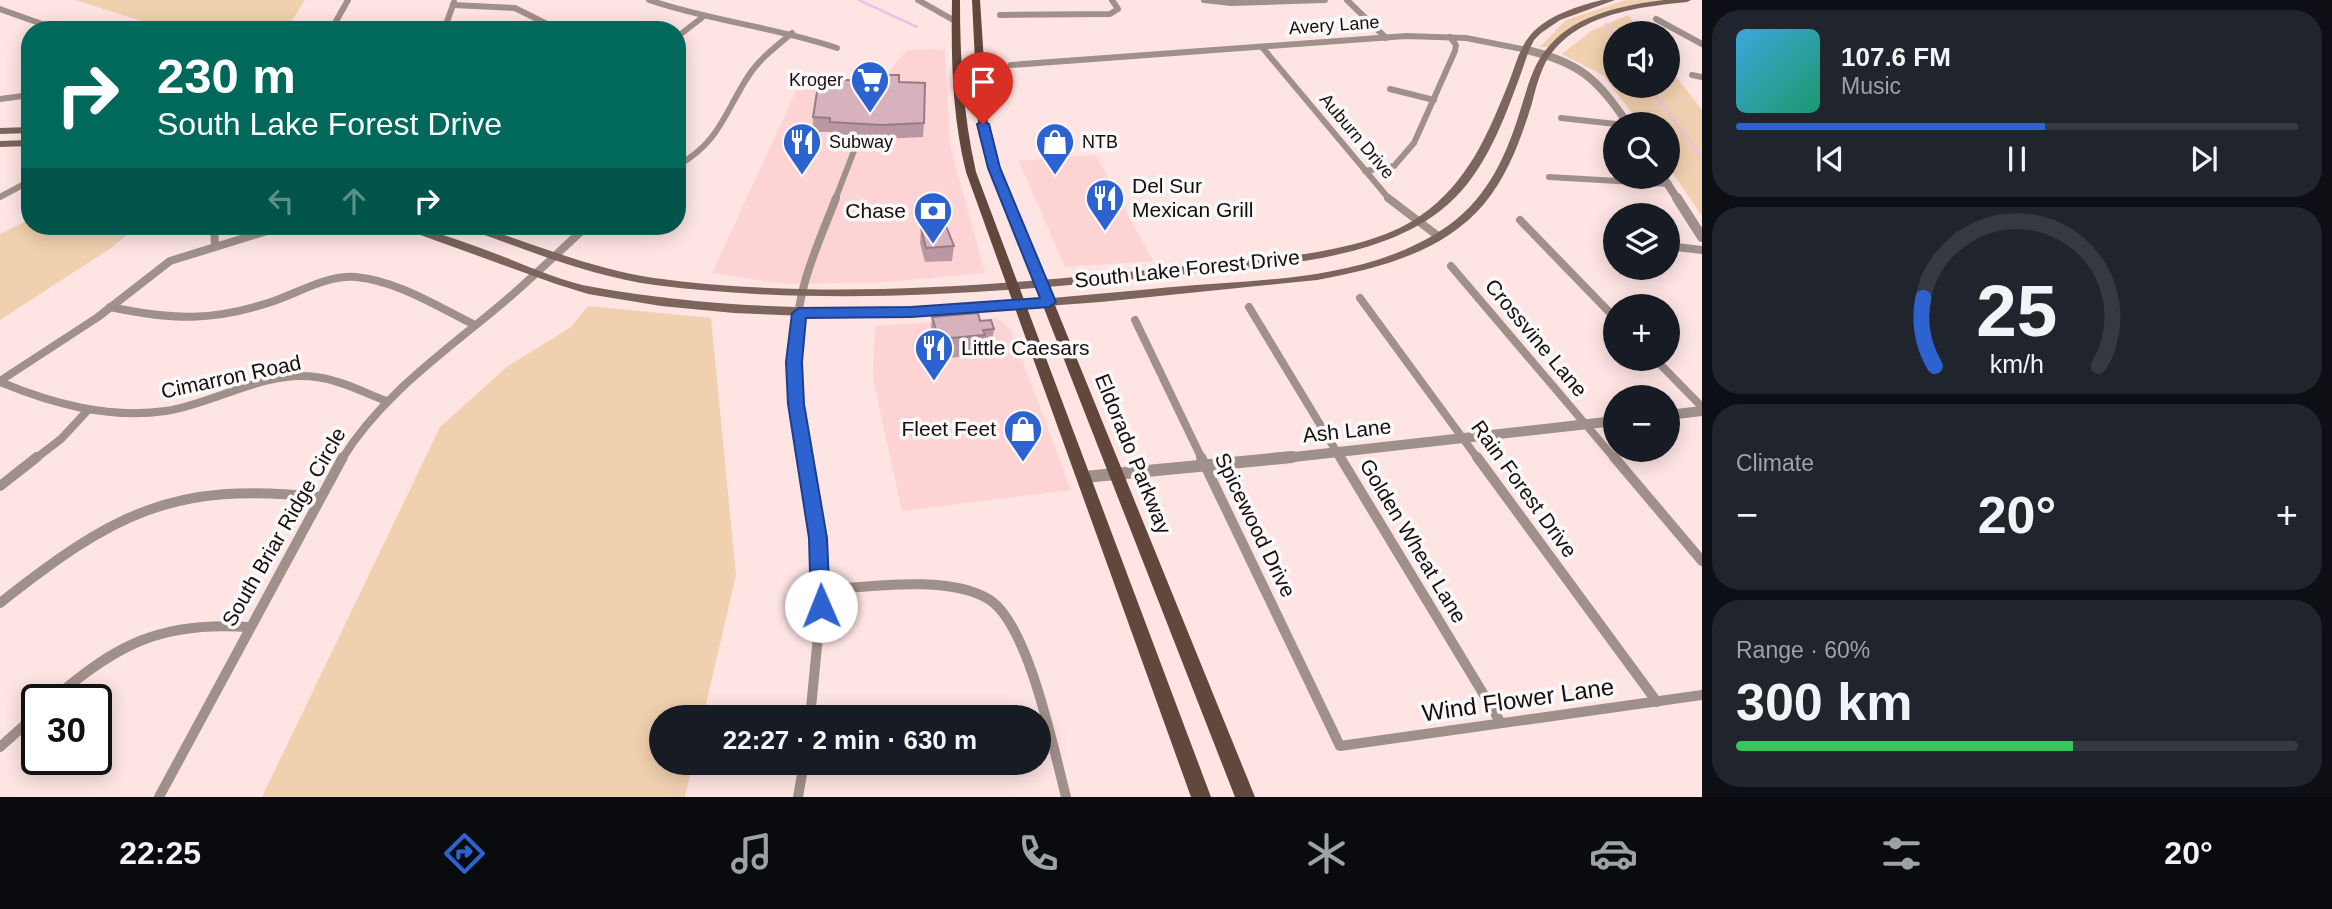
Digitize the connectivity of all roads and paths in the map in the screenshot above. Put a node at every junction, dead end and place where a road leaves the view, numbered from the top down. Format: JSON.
{"nodes":[{"id":1,"x":348,"y":0,"type":"edge"},
{"id":2,"x":649,"y":0,"type":"edge"},
{"id":3,"x":918,"y":0,"type":"edge"},
{"id":4,"x":976,"y":0,"type":"edge"},
{"id":5,"x":1112,"y":0,"type":"edge"},
{"id":6,"x":1205,"y":0,"type":"edge"},
{"id":7,"x":1325,"y":0,"type":"edge"},
{"id":8,"x":1347,"y":0,"type":"edge"},
{"id":9,"x":1611,"y":0,"type":"edge"},
{"id":10,"x":1687,"y":0,"type":"edge"},
{"id":11,"x":1264,"y":1,"type":"edge"},
{"id":12,"x":454,"y":3,"type":"edge"},
{"id":13,"x":0,"y":9,"type":"edge"},
{"id":14,"x":956,"y":10,"type":"edge"},
{"id":15,"x":940,"y":11,"type":"junction"},
{"id":16,"x":1617,"y":12,"type":"joint"},
{"id":17,"x":1000,"y":15,"type":"dead end"},
{"id":18,"x":704,"y":16,"type":"junction"},
{"id":19,"x":1656,"y":19,"type":"dead end"},
{"id":20,"x":34,"y":21,"type":"edge"},
{"id":21,"x":336,"y":21,"type":"edge"},
{"id":22,"x":447,"y":21,"type":"edge"},
{"id":23,"x":544,"y":21,"type":"edge"},
{"id":24,"x":686,"y":30,"type":"edge"},
{"id":25,"x":792,"y":33,"type":"junction"},
{"id":26,"x":1450,"y":37,"type":"junction"},
{"id":27,"x":1386,"y":38,"type":"junction"},
{"id":28,"x":1529,"y":44,"type":"junction"},
{"id":29,"x":1702,"y":44,"type":"edge"},
{"id":30,"x":1262,"y":47,"type":"junction"},
{"id":31,"x":837,"y":48,"type":"dead end"},
{"id":32,"x":956,"y":54,"type":"junction"},
{"id":33,"x":1547,"y":54,"type":"junction"},
{"id":34,"x":977,"y":55,"type":"junction"},
{"id":35,"x":1011,"y":65,"type":"dead end"},
{"id":36,"x":1692,"y":75,"type":"dead end"},
{"id":37,"x":1702,"y":77,"type":"edge"},
{"id":38,"x":1390,"y":89,"type":"dead end"},
{"id":39,"x":21,"y":96,"type":"edge"},
{"id":40,"x":0,"y":99,"type":"edge"},
{"id":41,"x":1434,"y":100,"type":"junction"},
{"id":42,"x":1619,"y":112,"type":"edge"},
{"id":43,"x":1560,"y":118,"type":"dead end"},
{"id":44,"x":1603,"y":123,"type":"edge"},
{"id":45,"x":21,"y":130,"type":"edge"},
{"id":46,"x":0,"y":131,"type":"edge"},
{"id":47,"x":962,"y":137,"type":"junction"},
{"id":48,"x":984,"y":138,"type":"junction"},
{"id":49,"x":21,"y":143,"type":"edge"},
{"id":50,"x":857,"y":143,"type":"dead end"},
{"id":51,"x":0,"y":144,"type":"edge"},
{"id":52,"x":686,"y":162,"type":"edge"},
{"id":53,"x":1366,"y":171,"type":"junction"},
{"id":54,"x":1549,"y":177,"type":"dead end"},
{"id":55,"x":1603,"y":179,"type":"edge"},
{"id":56,"x":21,"y":185,"type":"edge"},
{"id":57,"x":1671,"y":189,"type":"edge"},
{"id":58,"x":1,"y":194,"type":"edge"},
{"id":59,"x":1520,"y":220,"type":"dead end"},
{"id":60,"x":1417,"y":223,"type":"junction"},
{"id":61,"x":214,"y":235,"type":"edge"},
{"id":62,"x":250,"y":235,"type":"edge"},
{"id":63,"x":430,"y":235,"type":"edge"},
{"id":64,"x":494,"y":235,"type":"edge"},
{"id":65,"x":576,"y":235,"type":"edge"},
{"id":66,"x":1438,"y":236,"type":"junction"},
{"id":67,"x":1702,"y":237,"type":"edge"},
{"id":68,"x":215,"y":245,"type":"junction"},
{"id":69,"x":1680,"y":247,"type":"edge"},
{"id":70,"x":1702,"y":250,"type":"edge"},
{"id":71,"x":552,"y":256,"type":"junction"},
{"id":72,"x":1451,"y":266,"type":"dead end"},
{"id":73,"x":535,"y":273,"type":"junction"},
{"id":74,"x":1041,"y":283,"type":"junction"},
{"id":75,"x":1014,"y":285,"type":"junction"},
{"id":76,"x":801,"y":294,"type":"junction"},
{"id":77,"x":1360,"y":298,"type":"dead end"},
{"id":78,"x":1049,"y":302,"type":"junction"},
{"id":79,"x":1021,"y":304,"type":"junction"},
{"id":80,"x":1603,"y":306,"type":"edge"},
{"id":81,"x":110,"y":307,"type":"junction"},
{"id":82,"x":1249,"y":307,"type":"dead end"},
{"id":83,"x":799,"y":313,"type":"junction"},
{"id":84,"x":1135,"y":320,"type":"dead end"},
{"id":85,"x":475,"y":325,"type":"junction"},
{"id":86,"x":1666,"y":371,"type":"edge"},
{"id":87,"x":0,"y":382,"type":"edge"},
{"id":88,"x":386,"y":401,"type":"junction"},
{"id":89,"x":1702,"y":409,"type":"edge"},
{"id":90,"x":88,"y":410,"type":"junction"},
{"id":91,"x":1680,"y":413,"type":"edge"},
{"id":92,"x":1603,"y":422,"type":"edge"},
{"id":93,"x":1586,"y":424,"type":"junction"},
{"id":94,"x":1462,"y":438,"type":"junction"},
{"id":95,"x":1336,"y":452,"type":"junction"},
{"id":96,"x":1206,"y":467,"type":"junction"},
{"id":97,"x":1117,"y":474,"type":"junction"},
{"id":98,"x":1084,"y":477,"type":"junction"},
{"id":99,"x":0,"y":486,"type":"edge"},
{"id":100,"x":319,"y":497,"type":"junction"},
{"id":101,"x":1702,"y":561,"type":"edge"},
{"id":102,"x":821,"y":590,"type":"junction"},
{"id":103,"x":0,"y":603,"type":"edge"},
{"id":104,"x":248,"y":627,"type":"junction"},
{"id":105,"x":72,"y":684,"type":"edge"},
{"id":106,"x":1702,"y":695,"type":"edge"},
{"id":107,"x":1657,"y":702,"type":"junction"},
{"id":108,"x":811,"y":705,"type":"edge"},
{"id":109,"x":1500,"y":723,"type":"junction"},
{"id":110,"x":21,"y":728,"type":"edge"},
{"id":111,"x":1340,"y":746,"type":"joint"},
{"id":112,"x":0,"y":747,"type":"edge"},
{"id":113,"x":802,"y":775,"type":"edge"},
{"id":114,"x":159,"y":797,"type":"edge"},
{"id":115,"x":798,"y":797,"type":"edge"},
{"id":116,"x":1066,"y":797,"type":"edge"},
{"id":117,"x":1201,"y":797,"type":"edge"},
{"id":118,"x":1245,"y":797,"type":"edge"}],
"edges":[{"from":1,"to":21,"type":"street"},
{"from":2,"to":18,"type":"street"},
{"from":3,"to":15,"type":"street"},
{"from":4,"to":34,"type":"main road","name":"Eldorado Parkway"},
{"from":5,"to":17,"type":"street"},
{"from":6,"to":11,"type":"street"},
{"from":7,"to":11,"type":"street"},
{"from":8,"to":27,"type":"street"},
{"from":9,"to":28,"type":"main road"},
{"from":10,"to":16,"type":"main road","name":"South Lake Forest Drive"},
{"from":12,"to":22,"type":"street"},
{"from":12,"to":23,"type":"street"},
{"from":13,"to":20,"type":"street"},
{"from":14,"to":15,"type":"street"},
{"from":14,"to":15,"type":"street"},
{"from":14,"to":32,"type":"main road"},
{"from":16,"to":33,"type":"main road","name":"South Lake Forest Drive"},
{"from":18,"to":24,"type":"street"},
{"from":18,"to":25,"type":"street"},
{"from":19,"to":29,"type":"street"},
{"from":25,"to":31,"type":"street"},
{"from":25,"to":52,"type":"street"},
{"from":26,"to":27,"type":"street","name":"Avery Lane"},
{"from":26,"to":28,"type":"street","name":"Avery Lane"},
{"from":26,"to":41,"type":"street"},
{"from":27,"to":30,"type":"street","name":"Avery Lane"},
{"from":28,"to":33,"type":"street","name":"Avery Lane"},
{"from":28,"to":60,"type":"main road","name":"South Lake Forest Drive"},
{"from":30,"to":35,"type":"street","name":"Avery Lane"},
{"from":30,"to":53,"type":"street","name":"Auburn Drive"},
{"from":32,"to":34,"type":"main road"},
{"from":32,"to":47,"type":"main road"},
{"from":33,"to":42,"type":"street","name":"Avery Lane"},
{"from":33,"to":66,"type":"main road","name":"South Lake Forest Drive"},
{"from":34,"to":48,"type":"main road","name":"Eldorado Parkway"},
{"from":36,"to":37,"type":"street"},
{"from":38,"to":41,"type":"street"},
{"from":39,"to":40,"type":"street"},
{"from":41,"to":53,"type":"street"},
{"from":43,"to":44,"type":"street"},
{"from":45,"to":46,"type":"main road"},
{"from":47,"to":48,"type":"main road"},
{"from":47,"to":75,"type":"main road"},
{"from":48,"to":74,"type":"main road","name":"Eldorado Parkway"},
{"from":49,"to":51,"type":"main road"},
{"from":50,"to":76,"type":"street"},
{"from":53,"to":60,"type":"street","name":"Auburn Drive"},
{"from":54,"to":55,"type":"street"},
{"from":56,"to":58,"type":"street"},
{"from":57,"to":67,"type":"street"},
{"from":59,"to":80,"type":"street"},
{"from":60,"to":66,"type":"street","name":"Auburn Drive"},
{"from":60,"to":74,"type":"main road","name":"South Lake Forest Drive"},
{"from":61,"to":68,"type":"street"},
{"from":62,"to":68,"type":"street"},
{"from":63,"to":73,"type":"main road","name":"South Lake Forest Drive"},
{"from":64,"to":71,"type":"main road","name":"South Lake Forest Drive"},
{"from":65,"to":71,"type":"street","name":"South Briar Ridge Circle"},
{"from":66,"to":78,"type":"main road","name":"South Lake Forest Drive"},
{"from":68,"to":81,"type":"street"},
{"from":69,"to":70,"type":"street"},
{"from":71,"to":73,"type":"street","name":"South Briar Ridge Circle"},
{"from":71,"to":76,"type":"main road","name":"South Lake Forest Drive"},
{"from":72,"to":93,"type":"street","name":"Crossvine Lane"},
{"from":73,"to":83,"type":"main road","name":"South Lake Forest Drive"},
{"from":73,"to":85,"type":"street","name":"South Briar Ridge Circle"},
{"from":74,"to":75,"type":"main road","name":"South Lake Forest Drive"},
{"from":74,"to":78,"type":"main road","name":"Eldorado Parkway"},
{"from":75,"to":76,"type":"main road","name":"South Lake Forest Drive"},
{"from":75,"to":79,"type":"main road"},
{"from":76,"to":83,"type":"street"},
{"from":77,"to":94,"type":"street","name":"Rain Forest Drive"},
{"from":78,"to":79,"type":"main road","name":"South Lake Forest Drive"},
{"from":78,"to":97,"type":"main road","name":"Eldorado Parkway"},
{"from":79,"to":83,"type":"main road","name":"South Lake Forest Drive"},
{"from":79,"to":98,"type":"main road"},
{"from":81,"to":85,"type":"street"},
{"from":81,"to":87,"type":"street"},
{"from":82,"to":95,"type":"street","name":"Golden Wheat Lane"},
{"from":83,"to":102,"type":"street"},
{"from":84,"to":96,"type":"street","name":"Spicewood Drive"},
{"from":85,"to":88,"type":"street","name":"South Briar Ridge Circle"},
{"from":86,"to":89,"type":"street"},
{"from":87,"to":90,"type":"street","name":"Cimarron Road"},
{"from":88,"to":90,"type":"street","name":"Cimarron Road"},
{"from":88,"to":100,"type":"street","name":"South Briar Ridge Circle"},
{"from":89,"to":91,"type":"street"},
{"from":90,"to":99,"type":"street"},
{"from":92,"to":93,"type":"street","name":"Ash Lane"},
{"from":93,"to":94,"type":"street","name":"Ash Lane"},
{"from":93,"to":101,"type":"street","name":"Crossvine Lane"},
{"from":94,"to":95,"type":"street","name":"Ash Lane"},
{"from":94,"to":107,"type":"street","name":"Rain Forest Drive"},
{"from":95,"to":96,"type":"street","name":"Ash Lane"},
{"from":95,"to":109,"type":"street","name":"Golden Wheat Lane"},
{"from":96,"to":97,"type":"street","name":"Ash Lane"},
{"from":96,"to":111,"type":"street","name":"Spicewood Drive"},
{"from":97,"to":98,"type":"street","name":"Ash Lane"},
{"from":97,"to":118,"type":"main road","name":"Eldorado Parkway"},
{"from":98,"to":117,"type":"main road"},
{"from":100,"to":103,"type":"street"},
{"from":100,"to":104,"type":"street","name":"South Briar Ridge Circle"},
{"from":102,"to":108,"type":"street"},
{"from":102,"to":116,"type":"street"},
{"from":104,"to":105,"type":"street"},
{"from":104,"to":114,"type":"street","name":"South Briar Ridge Circle"},
{"from":106,"to":107,"type":"street","name":"Wind Flower Lane"},
{"from":107,"to":109,"type":"street","name":"Wind Flower Lane"},
{"from":109,"to":111,"type":"street","name":"Wind Flower Lane"},
{"from":110,"to":112,"type":"street"},
{"from":113,"to":115,"type":"street"}]}
